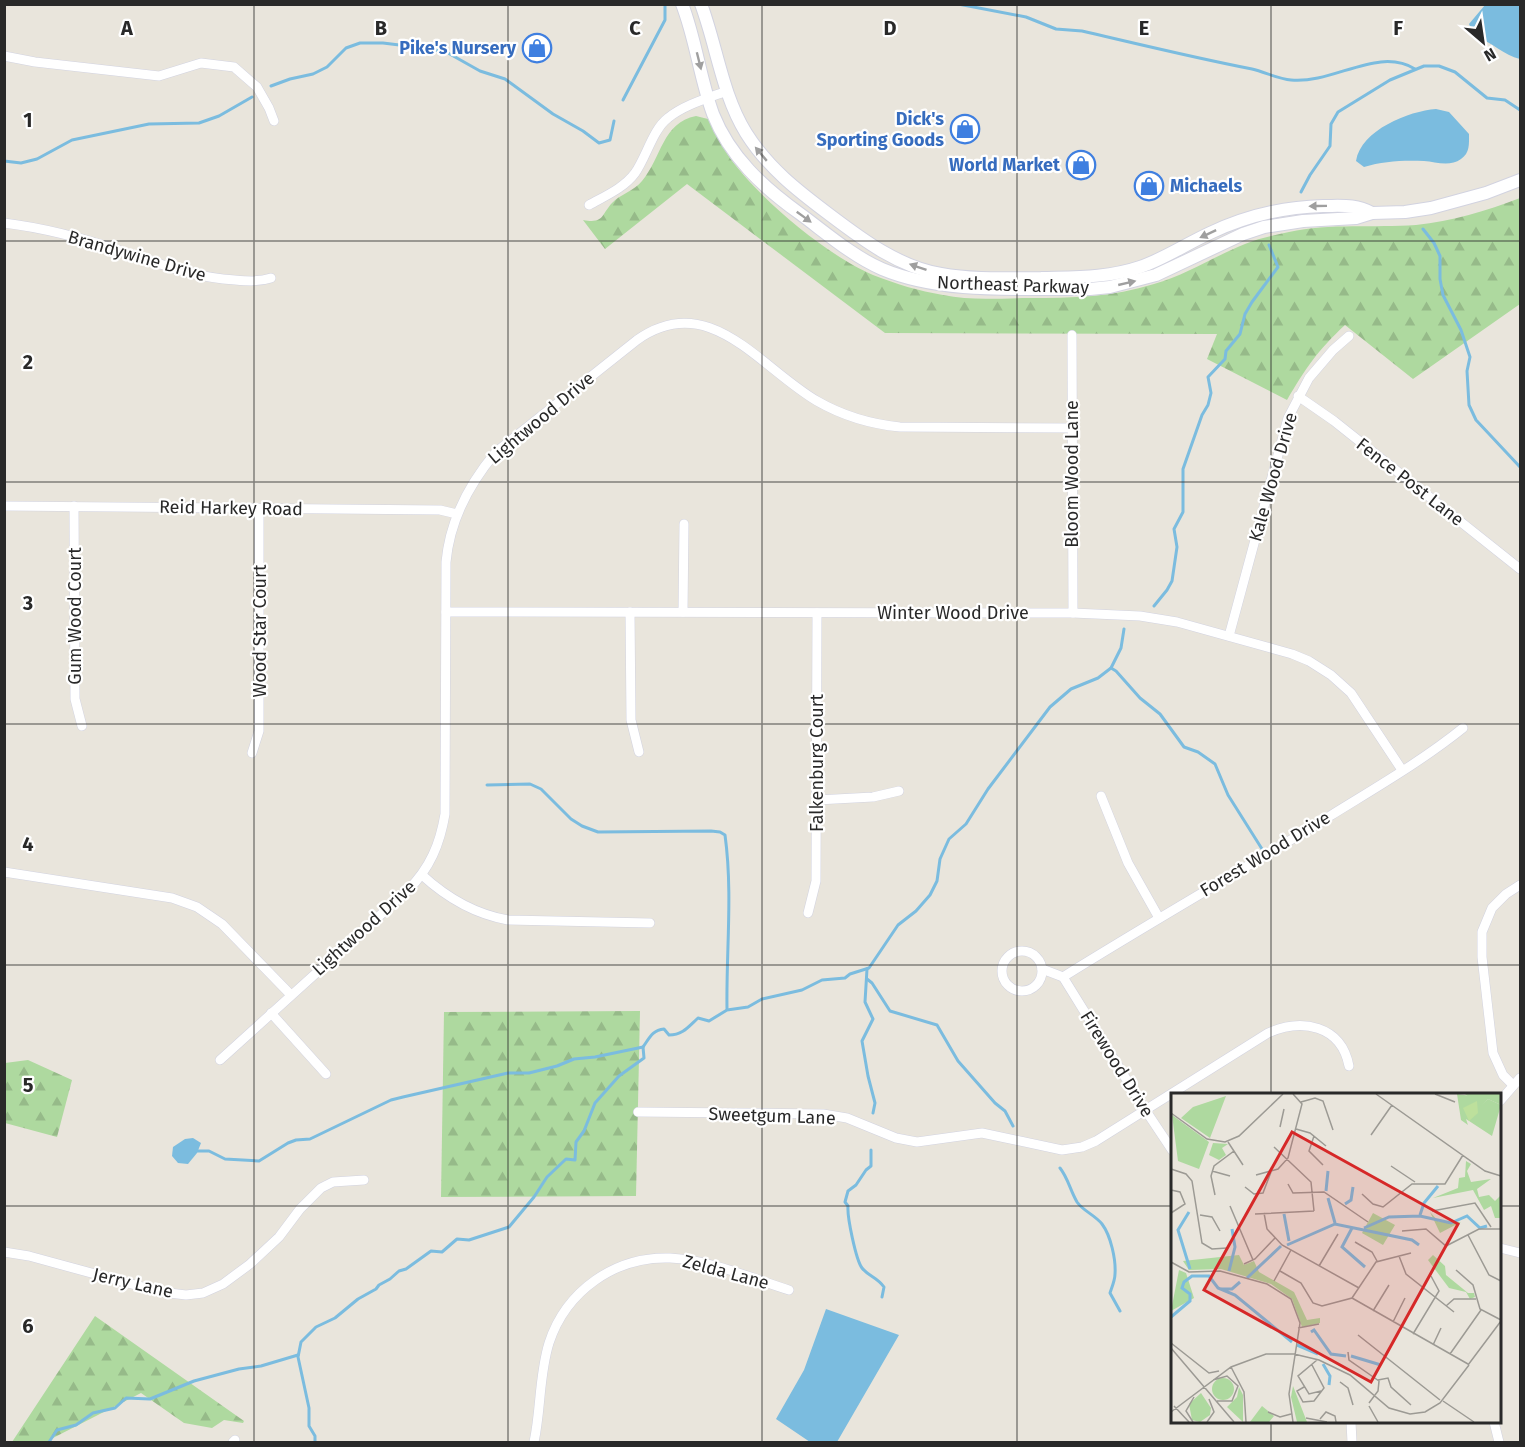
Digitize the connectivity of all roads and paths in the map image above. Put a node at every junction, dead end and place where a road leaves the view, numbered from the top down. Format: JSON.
{"nodes":[{"id":1,"x":682,"y":4,"type":"edge"},
{"id":2,"x":701,"y":4,"type":"edge"},
{"id":3,"x":4,"y":56,"type":"edge"},
{"id":4,"x":727,"y":91,"type":"junction"},
{"id":5,"x":709,"y":98,"type":"junction"},
{"id":6,"x":274,"y":121,"type":"dead end"},
{"id":7,"x":1521,"y":180,"type":"edge"},
{"id":8,"x":589,"y":205,"type":"dead end"},
{"id":9,"x":1372,"y":213,"type":"junction"},
{"id":10,"x":4,"y":223,"type":"edge"},
{"id":11,"x":271,"y":278,"type":"dead end"},
{"id":12,"x":1072,"y":335,"type":"dead end"},
{"id":13,"x":1349,"y":336,"type":"dead end"},
{"id":14,"x":1298,"y":396,"type":"junction"},
{"id":15,"x":1072,"y":428,"type":"junction"},
{"id":16,"x":4,"y":506,"type":"edge"},
{"id":17,"x":74,"y":506,"type":"junction"},
{"id":18,"x":259,"y":509,"type":"junction"},
{"id":19,"x":457,"y":514,"type":"junction"},
{"id":20,"x":684,"y":524,"type":"dead end"},
{"id":21,"x":1521,"y":569,"type":"edge"},
{"id":22,"x":446,"y":612,"type":"junction"},
{"id":23,"x":630,"y":612,"type":"junction"},
{"id":24,"x":683,"y":612,"type":"junction"},
{"id":25,"x":817,"y":613,"type":"junction"},
{"id":26,"x":1072,"y":613,"type":"junction"},
{"id":27,"x":1229,"y":636,"type":"junction"},
{"id":28,"x":82,"y":726,"type":"dead end"},
{"id":29,"x":1463,"y":728,"type":"dead end"},
{"id":30,"x":639,"y":752,"type":"dead end"},
{"id":31,"x":252,"y":753,"type":"dead end"},
{"id":32,"x":1402,"y":770,"type":"junction"},
{"id":33,"x":899,"y":790,"type":"dead end"},
{"id":34,"x":1101,"y":796,"type":"dead end"},
{"id":35,"x":817,"y":800,"type":"junction"},
{"id":36,"x":4,"y":872,"type":"edge"},
{"id":37,"x":422,"y":875,"type":"junction"},
{"id":38,"x":1521,"y":885,"type":"edge"},
{"id":39,"x":808,"y":913,"type":"dead end"},
{"id":40,"x":1159,"y":918,"type":"junction"},
{"id":41,"x":650,"y":923,"type":"dead end"},
{"id":42,"x":1042,"y":969,"type":"junction"},
{"id":43,"x":1063,"y":977,"type":"junction"},
{"id":44,"x":291,"y":995,"type":"junction"},
{"id":45,"x":271,"y":1013,"type":"junction"},
{"id":46,"x":220,"y":1060,"type":"dead end"},
{"id":47,"x":1349,"y":1066,"type":"dead end"},
{"id":48,"x":326,"y":1074,"type":"dead end"},
{"id":49,"x":1521,"y":1078,"type":"edge"},
{"id":50,"x":1513,"y":1085,"type":"junction"},
{"id":51,"x":1174,"y":1093,"type":"edge"},
{"id":52,"x":1171,"y":1095,"type":"edge"},
{"id":53,"x":1501,"y":1100,"type":"edge"},
{"id":54,"x":1146,"y":1111,"type":"junction"},
{"id":55,"x":638,"y":1112,"type":"dead end"},
{"id":56,"x":1171,"y":1147,"type":"edge"},
{"id":57,"x":364,"y":1180,"type":"dead end"},
{"id":58,"x":1501,"y":1248,"type":"edge"},
{"id":59,"x":4,"y":1252,"type":"edge"},
{"id":60,"x":1521,"y":1253,"type":"edge"},
{"id":61,"x":789,"y":1290,"type":"dead end"},
{"id":62,"x":1351,"y":1423,"type":"edge"},
{"id":63,"x":1494,"y":1423,"type":"edge"},
{"id":64,"x":534,"y":1443,"type":"edge"},
{"id":65,"x":1352,"y":1443,"type":"edge"},
{"id":66,"x":1499,"y":1443,"type":"edge"}],
"edges":[{"from":1,"to":5,"type":"street","name":"Northeast Parkway","one_way":true},
{"from":2,"to":4,"type":"street","name":"Northeast Parkway"},
{"from":3,"to":6,"type":"street"},
{"from":4,"to":5,"type":"street"},
{"from":9,"to":4,"type":"street","name":"Northeast Parkway","one_way":true},
{"from":5,"to":8,"type":"street"},
{"from":5,"to":9,"type":"street","name":"Northeast Parkway","one_way":true},
{"from":7,"to":9,"type":"street","name":"Northeast Parkway"},
{"from":10,"to":11,"type":"street","name":"Brandywine Drive"},
{"from":12,"to":15,"type":"street","name":"Bloom Wood Lane"},
{"from":13,"to":14,"type":"street","name":"Kale Wood Drive"},
{"from":14,"to":21,"type":"street","name":"Fence Post Lane"},
{"from":14,"to":27,"type":"street","name":"Kale Wood Drive"},
{"from":15,"to":19,"type":"street","name":"Lightwood Drive"},
{"from":15,"to":26,"type":"street","name":"Bloom Wood Lane"},
{"from":16,"to":17,"type":"street","name":"Reid Harkey Road"},
{"from":17,"to":18,"type":"street","name":"Reid Harkey Road"},
{"from":17,"to":28,"type":"street","name":"Gum Wood Court"},
{"from":18,"to":19,"type":"street","name":"Reid Harkey Road"},
{"from":18,"to":31,"type":"street","name":"Wood Star Court"},
{"from":19,"to":22,"type":"street","name":"Lightwood Drive"},
{"from":20,"to":24,"type":"street"},
{"from":22,"to":23,"type":"street","name":"Winter Wood Drive"},
{"from":22,"to":37,"type":"street","name":"Lightwood Drive"},
{"from":23,"to":24,"type":"street","name":"Winter Wood Drive"},
{"from":23,"to":30,"type":"street"},
{"from":24,"to":25,"type":"street","name":"Winter Wood Drive"},
{"from":25,"to":26,"type":"street","name":"Winter Wood Drive"},
{"from":25,"to":35,"type":"street","name":"Falkenburg Court"},
{"from":26,"to":27,"type":"street","name":"Winter Wood Drive"},
{"from":27,"to":32,"type":"street","name":"Winter Wood Drive"},
{"from":29,"to":32,"type":"street","name":"Forest Wood Drive"},
{"from":32,"to":40,"type":"street","name":"Forest Wood Drive"},
{"from":33,"to":35,"type":"street"},
{"from":34,"to":40,"type":"street"},
{"from":35,"to":39,"type":"street","name":"Falkenburg Court"},
{"from":36,"to":44,"type":"street"},
{"from":37,"to":41,"type":"street"},
{"from":37,"to":44,"type":"street","name":"Lightwood Drive"},
{"from":38,"to":50,"type":"street"},
{"from":40,"to":43,"type":"street","name":"Forest Wood Drive"},
{"from":42,"to":42,"type":"street"},
{"from":42,"to":43,"type":"street"},
{"from":43,"to":54,"type":"street","name":"Firewood Drive"},
{"from":44,"to":45,"type":"street","name":"Lightwood Drive"},
{"from":45,"to":46,"type":"street","name":"Lightwood Drive"},
{"from":45,"to":48,"type":"street"},
{"from":47,"to":51,"type":"street","name":"Sweetgum Lane"},
{"from":49,"to":50,"type":"street"},
{"from":50,"to":53,"type":"street"},
{"from":52,"to":54,"type":"street","name":"Sweetgum Lane"},
{"from":54,"to":55,"type":"street","name":"Sweetgum Lane"},
{"from":54,"to":56,"type":"street","name":"Firewood Drive"},
{"from":57,"to":59,"type":"street","name":"Jerry Lane"},
{"from":58,"to":60,"type":"street"},
{"from":61,"to":64,"type":"street","name":"Zelda Lane"},
{"from":62,"to":65,"type":"street"},
{"from":63,"to":66,"type":"street"}]}
